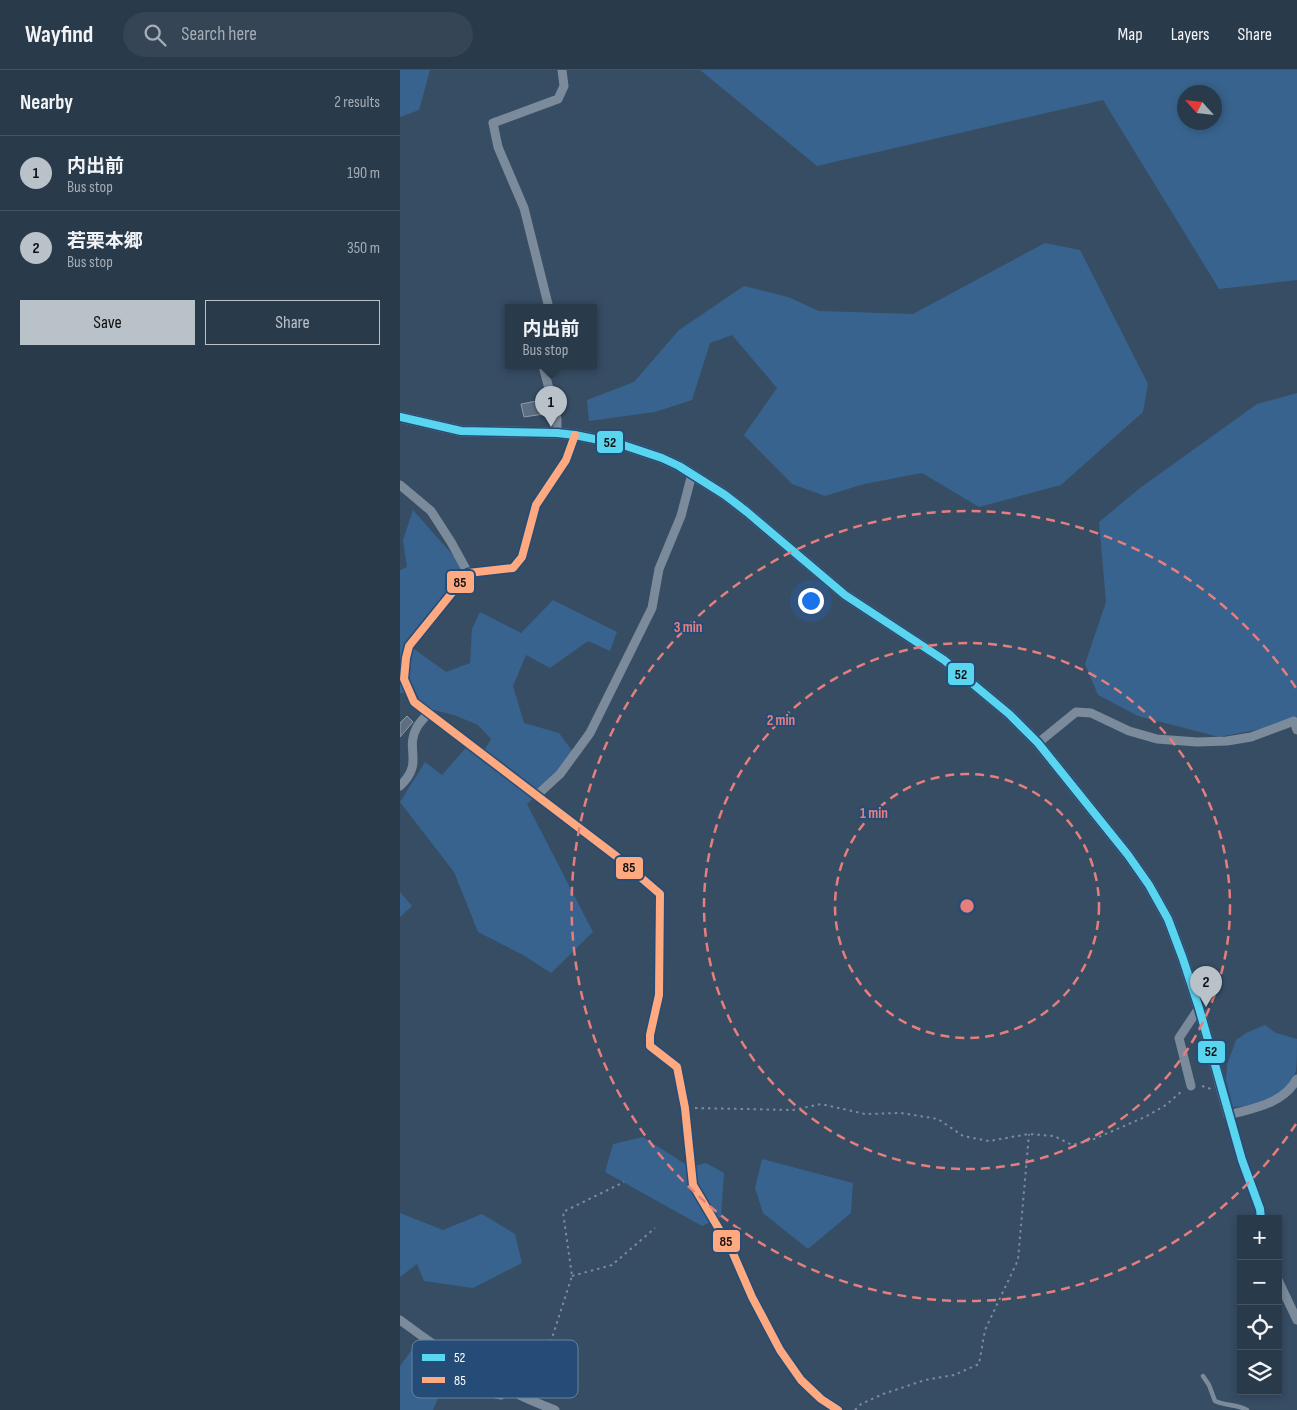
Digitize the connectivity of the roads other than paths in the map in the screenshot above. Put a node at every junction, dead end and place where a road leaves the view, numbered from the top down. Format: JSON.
{"nodes":[{"id":1,"x":562,"y":70,"type":"edge"},
{"id":2,"x":548,"y":304,"type":"edge"},
{"id":3,"x":544,"y":369,"type":"edge"},
{"id":4,"x":400,"y":417,"type":"edge"},
{"id":5,"x":557,"y":433,"type":"junction"},
{"id":6,"x":575,"y":436,"type":"junction"},
{"id":7,"x":692,"y":474,"type":"junction"},
{"id":8,"x":400,"y":485,"type":"edge"},
{"id":9,"x":468,"y":573,"type":"junction"},
{"id":10,"x":429,"y":712,"type":"junction"},
{"id":11,"x":1297,"y":730,"type":"edge"},
{"id":12,"x":1038,"y":743,"type":"junction"},
{"id":13,"x":400,"y":786,"type":"edge"},
{"id":14,"x":536,"y":796,"type":"junction"},
{"id":15,"x":1199,"y":1008,"type":"junction"},
{"id":16,"x":1297,"y":1079,"type":"edge"},
{"id":17,"x":1191,"y":1086,"type":"road end"},
{"id":18,"x":1229,"y":1115,"type":"junction"},
{"id":19,"x":1261,"y":1215,"type":"edge"},
{"id":20,"x":1282,"y":1288,"type":"edge"},
{"id":21,"x":400,"y":1320,"type":"edge"},
{"id":22,"x":1297,"y":1320,"type":"edge"},
{"id":23,"x":427,"y":1340,"type":"edge"},
{"id":24,"x":1203,"y":1376,"type":"dead end"},
{"id":25,"x":524,"y":1398,"type":"edge"},
{"id":26,"x":554,"y":1410,"type":"edge"},
{"id":27,"x":838,"y":1410,"type":"edge"},
{"id":28,"x":1247,"y":1410,"type":"edge"}],
"edges":[{"from":1,"to":2,"type":"street"},
{"from":3,"to":5,"type":"street"},
{"from":4,"to":5,"type":"street"},
{"from":5,"to":6,"type":"street"},
{"from":6,"to":7,"type":"street"},
{"from":6,"to":9,"type":"street"},
{"from":7,"to":12,"type":"street"},
{"from":7,"to":14,"type":"street"},
{"from":8,"to":9,"type":"street"},
{"from":9,"to":10,"type":"street"},
{"from":10,"to":13,"type":"street"},
{"from":10,"to":14,"type":"street"},
{"from":11,"to":12,"type":"street"},
{"from":12,"to":15,"type":"street"},
{"from":14,"to":27,"type":"street"},
{"from":15,"to":17,"type":"street"},
{"from":15,"to":18,"type":"street"},
{"from":16,"to":18,"type":"street"},
{"from":18,"to":19,"type":"street"},
{"from":20,"to":22,"type":"street"},
{"from":21,"to":23,"type":"street"},
{"from":24,"to":28,"type":"lane"},
{"from":25,"to":26,"type":"street"}]}
